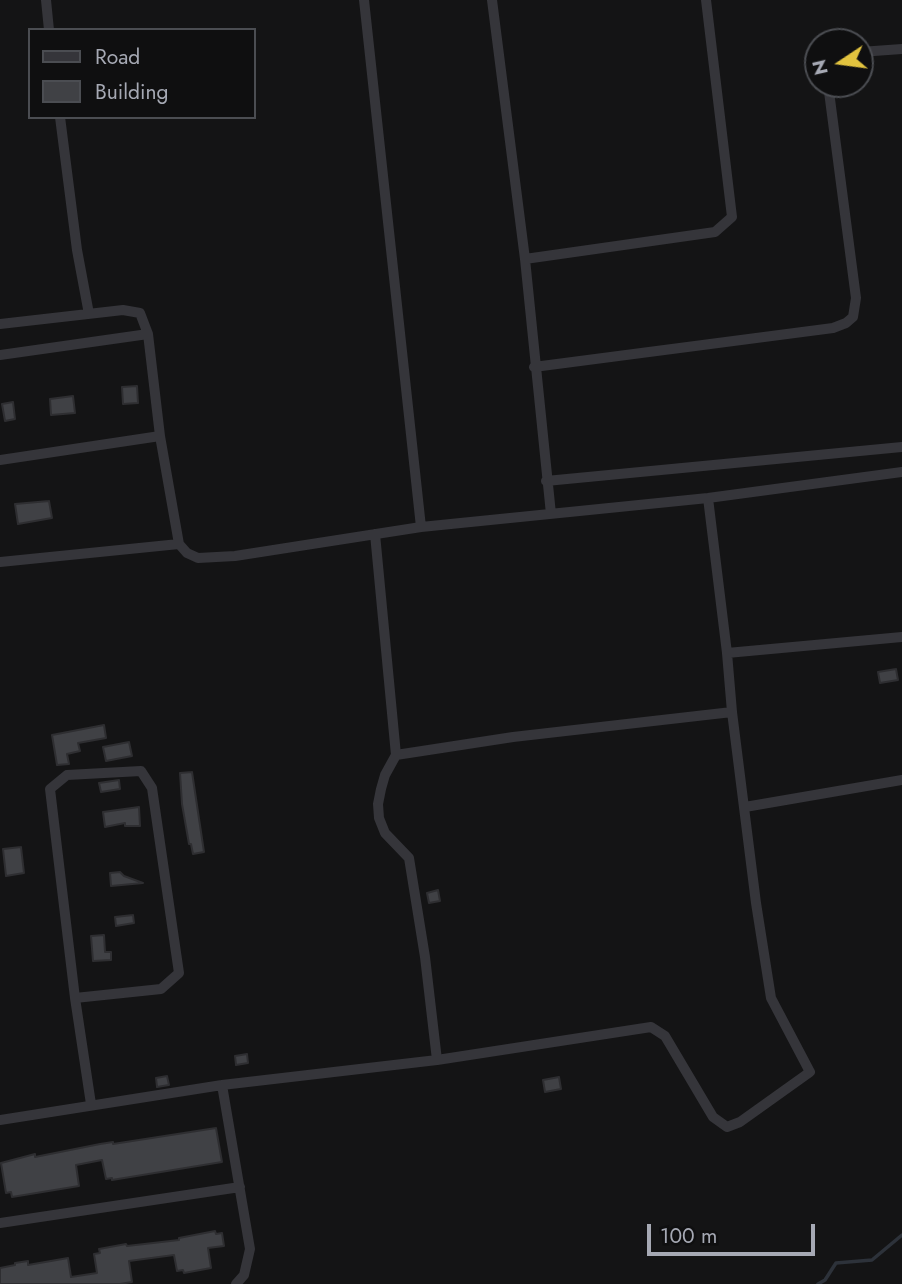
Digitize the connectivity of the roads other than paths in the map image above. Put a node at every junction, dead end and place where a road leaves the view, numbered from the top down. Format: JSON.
{"nodes":[{"id":1,"x":46,"y":0,"type":"edge"},
{"id":2,"x":364,"y":0,"type":"edge"},
{"id":3,"x":492,"y":0,"type":"edge"},
{"id":4,"x":706,"y":0,"type":"edge"},
{"id":5,"x":49,"y":28,"type":"edge"},
{"id":6,"x":902,"y":49,"type":"edge"},
{"id":7,"x":874,"y":51,"type":"edge"},
{"id":8,"x":830,"y":98,"type":"edge"},
{"id":9,"x":60,"y":119,"type":"edge"},
{"id":10,"x":525,"y":259,"type":"junction"},
{"id":11,"x":89,"y":314,"type":"junction"},
{"id":12,"x":0,"y":324,"type":"edge"},
{"id":13,"x":148,"y":334,"type":"junction"},
{"id":14,"x":0,"y":355,"type":"edge"},
{"id":15,"x":534,"y":367,"type":"junction"},
{"id":16,"x":160,"y":436,"type":"junction"},
{"id":17,"x":902,"y":447,"type":"edge"},
{"id":18,"x":0,"y":460,"type":"edge"},
{"id":19,"x":902,"y":472,"type":"edge"},
{"id":20,"x":546,"y":481,"type":"junction"},
{"id":21,"x":708,"y":498,"type":"junction"},
{"id":22,"x":551,"y":514,"type":"junction"},
{"id":23,"x":421,"y":527,"type":"junction"},
{"id":24,"x":375,"y":534,"type":"junction"},
{"id":25,"x":179,"y":544,"type":"junction"},
{"id":26,"x":0,"y":562,"type":"edge"},
{"id":27,"x":902,"y":637,"type":"edge"},
{"id":28,"x":727,"y":653,"type":"junction"},
{"id":29,"x":732,"y":712,"type":"junction"},
{"id":30,"x":396,"y":755,"type":"junction"},
{"id":31,"x":902,"y":780,"type":"edge"},
{"id":32,"x":745,"y":807,"type":"junction"},
{"id":33,"x":75,"y":998,"type":"junction"},
{"id":34,"x":437,"y":1060,"type":"junction"},
{"id":35,"x":222,"y":1084,"type":"junction"},
{"id":36,"x":91,"y":1104,"type":"junction"},
{"id":37,"x":0,"y":1120,"type":"edge"},
{"id":38,"x":240,"y":1187,"type":"junction"},
{"id":39,"x":0,"y":1223,"type":"edge"},
{"id":40,"x":236,"y":1284,"type":"edge"}],
"edges":[{"from":1,"to":5,"type":"street"},
{"from":2,"to":23,"type":"street"},
{"from":3,"to":10,"type":"street"},
{"from":4,"to":10,"type":"street"},
{"from":6,"to":7,"type":"street"},
{"from":8,"to":15,"type":"street"},
{"from":9,"to":11,"type":"street"},
{"from":10,"to":15,"type":"street"},
{"from":11,"to":12,"type":"street"},
{"from":11,"to":13,"type":"street"},
{"from":13,"to":14,"type":"street"},
{"from":13,"to":16,"type":"street"},
{"from":15,"to":20,"type":"street"},
{"from":16,"to":18,"type":"street"},
{"from":16,"to":25,"type":"street"},
{"from":17,"to":20,"type":"street"},
{"from":19,"to":21,"type":"street"},
{"from":20,"to":22,"type":"street"},
{"from":21,"to":22,"type":"street"},
{"from":21,"to":28,"type":"street"},
{"from":22,"to":23,"type":"street"},
{"from":23,"to":24,"type":"street"},
{"from":24,"to":25,"type":"street"},
{"from":24,"to":30,"type":"street"},
{"from":25,"to":26,"type":"street"},
{"from":27,"to":28,"type":"street"},
{"from":28,"to":29,"type":"street"},
{"from":29,"to":30,"type":"street"},
{"from":29,"to":32,"type":"street"},
{"from":30,"to":34,"type":"street"},
{"from":31,"to":32,"type":"street"},
{"from":32,"to":34,"type":"street"},
{"from":33,"to":33,"type":"street"},
{"from":33,"to":36,"type":"street"},
{"from":34,"to":35,"type":"street"},
{"from":35,"to":36,"type":"street"},
{"from":35,"to":38,"type":"street"},
{"from":36,"to":37,"type":"street"},
{"from":38,"to":39,"type":"street"},
{"from":38,"to":40,"type":"street"}]}
